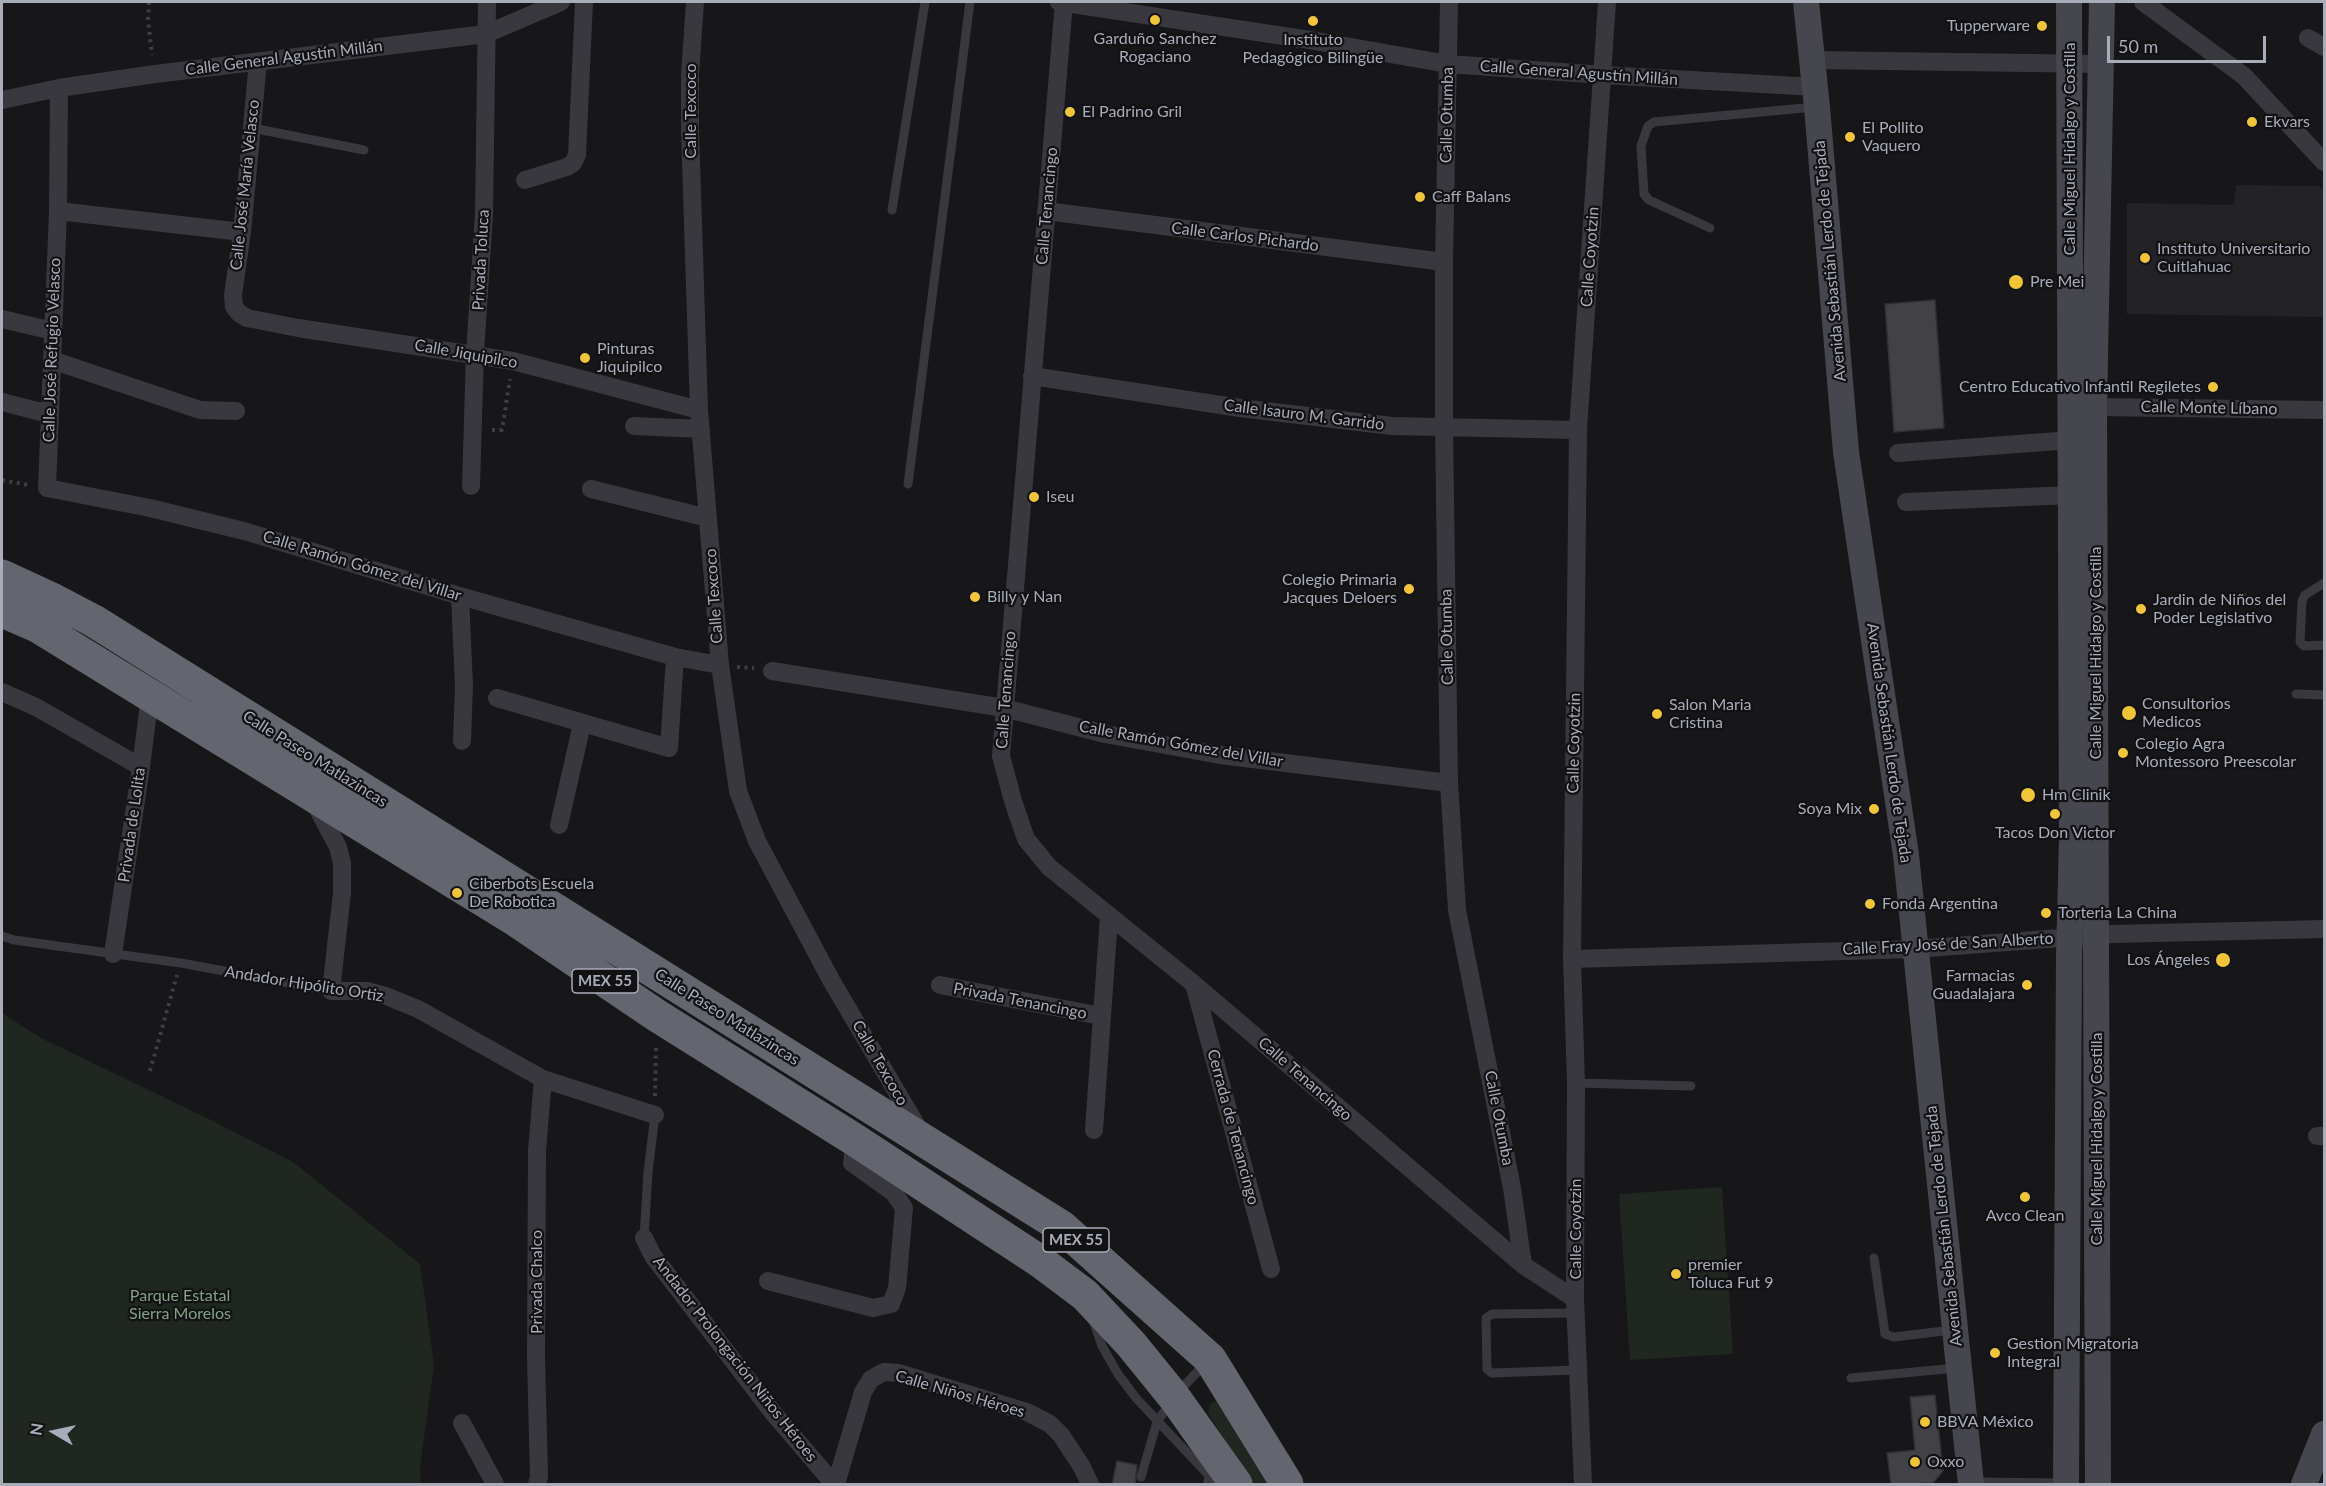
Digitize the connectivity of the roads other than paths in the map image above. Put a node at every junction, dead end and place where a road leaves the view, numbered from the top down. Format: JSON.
{"nodes":[{"id":1,"x":487,"y":2,"type":"edge"},
{"id":2,"x":561,"y":2,"type":"edge"},
{"id":3,"x":584,"y":2,"type":"edge"},
{"id":4,"x":695,"y":2,"type":"edge"},
{"id":5,"x":925,"y":2,"type":"edge"},
{"id":6,"x":970,"y":2,"type":"edge"},
{"id":7,"x":1062,"y":2,"type":"edge"},
{"id":8,"x":1449,"y":2,"type":"edge"},
{"id":9,"x":1607,"y":2,"type":"edge"},
{"id":10,"x":1806,"y":2,"type":"edge"},
{"id":11,"x":2069,"y":2,"type":"edge"},
{"id":12,"x":2102,"y":2,"type":"edge"},
{"id":13,"x":2144,"y":2,"type":"edge"},
{"id":14,"x":486,"y":34,"type":"junction"},
{"id":15,"x":2308,"y":38,"type":"dead end"},
{"id":16,"x":2325,"y":47,"type":"edge"},
{"id":17,"x":1813,"y":60,"type":"junction"},
{"id":18,"x":258,"y":62,"type":"junction"},
{"id":19,"x":1448,"y":64,"type":"junction"},
{"id":20,"x":2070,"y":64,"type":"junction"},
{"id":21,"x":2102,"y":64,"type":"junction"},
{"id":22,"x":1603,"y":75,"type":"junction"},
{"id":23,"x":59,"y":88,"type":"junction"},
{"id":24,"x":1816,"y":97,"type":"junction"},
{"id":25,"x":2,"y":100,"type":"edge"},
{"id":26,"x":252,"y":128,"type":"junction"},
{"id":27,"x":364,"y":150,"type":"dead end"},
{"id":28,"x":2325,"y":162,"type":"edge"},
{"id":29,"x":525,"y":180,"type":"dead end"},
{"id":30,"x":892,"y":210,"type":"dead end"},
{"id":31,"x":58,"y":211,"type":"junction"},
{"id":32,"x":1046,"y":211,"type":"junction"},
{"id":33,"x":1710,"y":228,"type":"dead end"},
{"id":34,"x":242,"y":232,"type":"junction"},
{"id":35,"x":1444,"y":262,"type":"junction"},
{"id":36,"x":234,"y":307,"type":"joint"},
{"id":37,"x":2,"y":318,"type":"edge"},
{"id":38,"x":53,"y":331,"type":"junction"},
{"id":39,"x":475,"y":354,"type":"junction"},
{"id":40,"x":52,"y":360,"type":"junction"},
{"id":41,"x":1032,"y":376,"type":"junction"},
{"id":42,"x":2,"y":402,"type":"edge"},
{"id":43,"x":2094,"y":407,"type":"junction"},
{"id":44,"x":699,"y":410,"type":"junction"},
{"id":45,"x":2325,"y":410,"type":"edge"},
{"id":46,"x":236,"y":411,"type":"dead end"},
{"id":47,"x":50,"y":414,"type":"junction"},
{"id":48,"x":634,"y":426,"type":"dead end"},
{"id":49,"x":1444,"y":427,"type":"junction"},
{"id":50,"x":701,"y":429,"type":"junction"},
{"id":51,"x":1578,"y":430,"type":"junction"},
{"id":52,"x":2071,"y":440,"type":"junction"},
{"id":53,"x":1898,"y":453,"type":"dead end"},
{"id":54,"x":908,"y":484,"type":"dead end"},
{"id":55,"x":471,"y":486,"type":"dead end"},
{"id":56,"x":46,"y":489,"type":"joint"},
{"id":57,"x":591,"y":489,"type":"dead end"},
{"id":58,"x":2071,"y":495,"type":"junction"},
{"id":59,"x":1906,"y":502,"type":"dead end"},
{"id":60,"x":708,"y":518,"type":"junction"},
{"id":61,"x":2,"y":576,"type":"edge"},
{"id":62,"x":2325,"y":582,"type":"edge"},
{"id":63,"x":460,"y":596,"type":"junction"},
{"id":64,"x":2,"y":611,"type":"edge"},
{"id":65,"x":2325,"y":645,"type":"edge"},
{"id":66,"x":675,"y":657,"type":"junction"},
{"id":67,"x":720,"y":665,"type":"junction"},
{"id":68,"x":772,"y":670,"type":"road end"},
{"id":69,"x":2,"y":692,"type":"edge"},
{"id":70,"x":2296,"y":694,"type":"dead end"},
{"id":71,"x":150,"y":695,"type":"junction"},
{"id":72,"x":2325,"y":695,"type":"edge"},
{"id":73,"x":497,"y":698,"type":"dead end"},
{"id":74,"x":1004,"y":708,"type":"junction"},
{"id":75,"x":582,"y":724,"type":"junction"},
{"id":76,"x":462,"y":741,"type":"dead end"},
{"id":77,"x":141,"y":767,"type":"junction"},
{"id":78,"x":1449,"y":783,"type":"junction"},
{"id":79,"x":309,"y":792,"type":"junction"},
{"id":80,"x":559,"y":825,"type":"dead end"},
{"id":81,"x":1110,"y":916,"type":"junction"},
{"id":82,"x":2325,"y":929,"type":"edge"},
{"id":83,"x":2097,"y":935,"type":"junction"},
{"id":84,"x":2,"y":936,"type":"edge"},
{"id":85,"x":2069,"y":937,"type":"junction"},
{"id":86,"x":1915,"y":949,"type":"junction"},
{"id":87,"x":113,"y":954,"type":"junction"},
{"id":88,"x":1572,"y":959,"type":"junction"},
{"id":89,"x":1194,"y":984,"type":"junction"},
{"id":90,"x":940,"y":985,"type":"dead end"},
{"id":91,"x":331,"y":991,"type":"junction"},
{"id":92,"x":1101,"y":1016,"type":"junction"},
{"id":93,"x":543,"y":1079,"type":"junction"},
{"id":94,"x":1576,"y":1083,"type":"junction"},
{"id":95,"x":1691,"y":1086,"type":"dead end"},
{"id":96,"x":655,"y":1115,"type":"joint"},
{"id":97,"x":1094,"y":1130,"type":"dead end"},
{"id":98,"x":855,"y":1140,"type":"junction"},
{"id":99,"x":926,"y":1142,"type":"junction"},
{"id":100,"x":644,"y":1238,"type":"joint"},
{"id":101,"x":1874,"y":1258,"type":"dead end"},
{"id":102,"x":1523,"y":1265,"type":"junction"},
{"id":103,"x":1271,"y":1269,"type":"dead end"},
{"id":104,"x":768,"y":1281,"type":"dead end"},
{"id":105,"x":1576,"y":1306,"type":"junction"},
{"id":106,"x":1954,"y":1329,"type":"junction"},
{"id":107,"x":1210,"y":1359,"type":"junction"},
{"id":108,"x":1958,"y":1368,"type":"junction"},
{"id":109,"x":1578,"y":1370,"type":"junction"},
{"id":110,"x":1851,"y":1378,"type":"dead end"},
{"id":111,"x":1165,"y":1410,"type":"junction"},
{"id":112,"x":462,"y":1423,"type":"dead end"},
{"id":113,"x":2325,"y":1434,"type":"edge"},
{"id":114,"x":1141,"y":1477,"type":"dead end"},
{"id":115,"x":1220,"y":1477,"type":"edge"},
{"id":116,"x":1970,"y":1484,"type":"edge"},
{"id":117,"x":2005,"y":1484,"type":"edge"},
{"id":118,"x":2037,"y":1484,"type":"edge"},
{"id":119,"x":2066,"y":1484,"type":"edge"},
{"id":120,"x":495,"y":1485,"type":"edge"},
{"id":121,"x":537,"y":1485,"type":"edge"},
{"id":122,"x":835,"y":1485,"type":"edge"},
{"id":123,"x":1090,"y":1485,"type":"edge"},
{"id":124,"x":1287,"y":1485,"type":"edge"},
{"id":125,"x":1583,"y":1485,"type":"edge"},
{"id":126,"x":2098,"y":1485,"type":"edge"},
{"id":127,"x":2304,"y":1485,"type":"edge"}],
"edges":[{"from":1,"to":14,"type":"street","name":"Privada Toluca"},
{"from":2,"to":14,"type":"street","name":"Calle General Agustín Millán"},
{"from":3,"to":29,"type":"street"},
{"from":4,"to":44,"type":"street","name":"Calle Texcoco"},
{"from":5,"to":30,"type":"lane"},
{"from":6,"to":54,"type":"lane"},
{"from":7,"to":19,"type":"street","name":"Calle General Agustín Millán"},
{"from":7,"to":32,"type":"street","name":"Calle Tenancingo"},
{"from":8,"to":19,"type":"street","name":"Calle Otumba"},
{"from":9,"to":22,"type":"street","name":"Calle Coyotzin"},
{"from":10,"to":17,"type":"main road","name":"Avenida Sebastián Lerdo de Tejada"},
{"from":11,"to":20,"type":"main road","name":"Calle Miguel Hidalgo y Costilla"},
{"from":12,"to":21,"type":"main road","name":"Calle Miguel Hidalgo y Costilla"},
{"from":13,"to":28,"type":"street"},
{"from":14,"to":18,"type":"street","name":"Calle General Agustín Millán"},
{"from":14,"to":39,"type":"street","name":"Privada Toluca"},
{"from":15,"to":16,"type":"street"},
{"from":17,"to":20,"type":"street"},
{"from":17,"to":24,"type":"main road","name":"Avenida Sebastián Lerdo de Tejada"},
{"from":18,"to":23,"type":"street","name":"Calle General Agustín Millán"},
{"from":18,"to":26,"type":"street","name":"Calle José María Velasco"},
{"from":19,"to":22,"type":"street","name":"Calle General Agustín Millán"},
{"from":19,"to":35,"type":"street","name":"Calle Otumba"},
{"from":20,"to":21,"type":"street"},
{"from":20,"to":52,"type":"main road","name":"Calle Miguel Hidalgo y Costilla"},
{"from":21,"to":43,"type":"main road","name":"Calle Miguel Hidalgo y Costilla"},
{"from":22,"to":24,"type":"street","name":"Calle General Agustín Millán"},
{"from":22,"to":51,"type":"street","name":"Calle Coyotzin"},
{"from":23,"to":25,"type":"street","name":"Calle General Agustín Millán"},
{"from":23,"to":31,"type":"street","name":"Calle José Refugio Velasco"},
{"from":24,"to":33,"type":"lane"},
{"from":24,"to":86,"type":"main road","name":"Avenida Sebastián Lerdo de Tejada"},
{"from":26,"to":27,"type":"lane"},
{"from":26,"to":34,"type":"street","name":"Calle José María Velasco"},
{"from":31,"to":34,"type":"street"},
{"from":31,"to":38,"type":"street","name":"Calle José Refugio Velasco"},
{"from":32,"to":35,"type":"street","name":"Calle Carlos Pichardo"},
{"from":32,"to":41,"type":"street","name":"Calle Tenancingo"},
{"from":34,"to":36,"type":"street","name":"Calle José María Velasco"},
{"from":35,"to":49,"type":"street","name":"Calle Otumba"},
{"from":36,"to":39,"type":"street","name":"Calle Jiquipilco"},
{"from":37,"to":38,"type":"street"},
{"from":38,"to":40,"type":"street","name":"Calle José Refugio Velasco"},
{"from":39,"to":44,"type":"street","name":"Calle Jiquipilco"},
{"from":39,"to":55,"type":"street","name":"Privada Toluca"},
{"from":40,"to":46,"type":"street"},
{"from":40,"to":47,"type":"street","name":"Calle José Refugio Velasco"},
{"from":41,"to":49,"type":"street","name":"Calle Isauro M. Garrido"},
{"from":41,"to":74,"type":"street","name":"Calle Tenancingo"},
{"from":42,"to":47,"type":"street"},
{"from":43,"to":45,"type":"street","name":"Calle Monte Líbano"},
{"from":43,"to":83,"type":"main road","name":"Calle Miguel Hidalgo y Costilla"},
{"from":44,"to":50,"type":"street","name":"Calle Texcoco"},
{"from":47,"to":56,"type":"street","name":"Calle José Refugio Velasco"},
{"from":48,"to":50,"type":"street"},
{"from":49,"to":51,"type":"street","name":"Calle Isauro M. Garrido"},
{"from":49,"to":78,"type":"street","name":"Calle Otumba"},
{"from":50,"to":60,"type":"street","name":"Calle Texcoco"},
{"from":51,"to":88,"type":"street","name":"Calle Coyotzin"},
{"from":52,"to":53,"type":"street"},
{"from":52,"to":58,"type":"main road","name":"Calle Miguel Hidalgo y Costilla"},
{"from":56,"to":63,"type":"street","name":"Calle Ramón Gómez del Villar"},
{"from":57,"to":60,"type":"street"},
{"from":58,"to":59,"type":"street"},
{"from":58,"to":85,"type":"main road","name":"Calle Miguel Hidalgo y Costilla"},
{"from":60,"to":67,"type":"street","name":"Calle Texcoco"},
{"from":61,"to":99,"type":"highway","name":"Calle Paseo Matlazincas","number":"MEX 55"},
{"from":62,"to":65,"type":"lane"},
{"from":63,"to":66,"type":"street","name":"Calle Ramón Gómez del Villar"},
{"from":63,"to":76,"type":"street"},
{"from":64,"to":71,"type":"highway","name":"Calle Paseo Matlazincas","number":"MEX 55"},
{"from":66,"to":67,"type":"street","name":"Calle Ramón Gómez del Villar"},
{"from":66,"to":75,"type":"street"},
{"from":67,"to":99,"type":"street","name":"Calle Texcoco"},
{"from":68,"to":74,"type":"street","name":"Calle Ramón Gómez del Villar"},
{"from":69,"to":77,"type":"street"},
{"from":70,"to":72,"type":"lane"},
{"from":71,"to":77,"type":"street","name":"Privada de Lolita"},
{"from":71,"to":79,"type":"highway","name":"Calle Paseo Matlazincas","number":"MEX 55"},
{"from":73,"to":75,"type":"street"},
{"from":74,"to":78,"type":"street","name":"Calle Ramón Gómez del Villar"},
{"from":74,"to":81,"type":"street","name":"Calle Tenancingo"},
{"from":75,"to":80,"type":"street"},
{"from":77,"to":87,"type":"street","name":"Privada de Lolita"},
{"from":78,"to":102,"type":"street","name":"Calle Otumba"},
{"from":79,"to":91,"type":"street"},
{"from":79,"to":98,"type":"highway","name":"Calle Paseo Matlazincas","number":"MEX 55"},
{"from":81,"to":89,"type":"street","name":"Calle Tenancingo"},
{"from":81,"to":92,"type":"street","name":"Privada Tenancingo"},
{"from":82,"to":83,"type":"street","name":"Calle Fray José de San Alberto"},
{"from":83,"to":85,"type":"street","name":"Calle Fray José de San Alberto"},
{"from":83,"to":126,"type":"main road","name":"Calle Miguel Hidalgo y Costilla"},
{"from":84,"to":87,"type":"lane","name":"Andador Hipólito Ortiz"},
{"from":85,"to":86,"type":"street","name":"Calle Fray José de San Alberto"},
{"from":85,"to":119,"type":"main road","name":"Calle Miguel Hidalgo y Costilla"},
{"from":86,"to":88,"type":"street","name":"Calle Fray José de San Alberto"},
{"from":86,"to":106,"type":"main road","name":"Avenida Sebastián Lerdo de Tejada"},
{"from":87,"to":91,"type":"lane","name":"Andador Hipólito Ortiz"},
{"from":88,"to":94,"type":"street","name":"Calle Coyotzin"},
{"from":89,"to":102,"type":"street","name":"Calle Tenancingo"},
{"from":89,"to":103,"type":"street","name":"Cerrada de Tenancingo"},
{"from":90,"to":92,"type":"street","name":"Privada Tenancingo"},
{"from":91,"to":93,"type":"street","name":"Andador Hipólito Ortiz"},
{"from":92,"to":97,"type":"street","name":"Privada Tenancingo"},
{"from":93,"to":96,"type":"street","name":"Andador Hipólito Ortiz"},
{"from":93,"to":121,"type":"street","name":"Privada Chalco"},
{"from":94,"to":95,"type":"lane"},
{"from":94,"to":105,"type":"street","name":"Calle Coyotzin"},
{"from":96,"to":100,"type":"lane","name":"Andador Prolongación Niños Héroes"},
{"from":98,"to":104,"type":"street"},
{"from":98,"to":111,"type":"highway","name":"Calle Paseo Matlazincas","number":"MEX 55"},
{"from":99,"to":107,"type":"highway","name":"Calle Paseo Matlazincas","number":"MEX 55"},
{"from":100,"to":122,"type":"street","name":"Andador Prolongación Niños Héroes"},
{"from":101,"to":106,"type":"lane"},
{"from":102,"to":105,"type":"street","name":"Calle Tenancingo"},
{"from":105,"to":109,"type":"street","name":"Calle Coyotzin"},
{"from":105,"to":109,"type":"lane"},
{"from":106,"to":108,"type":"main road","name":"Avenida Sebastián Lerdo de Tejada"},
{"from":107,"to":111,"type":"lane"},
{"from":107,"to":124,"type":"highway","name":"Calle Paseo Matlazincas","number":"MEX 55"},
{"from":108,"to":110,"type":"lane"},
{"from":108,"to":116,"type":"main road","name":"Avenida Sebastián Lerdo de Tejada"},
{"from":109,"to":125,"type":"street","name":"Calle Coyotzin"},
{"from":111,"to":114,"type":"lane"},
{"from":111,"to":115,"type":"highway","name":"Calle Paseo Matlazincas","number":"MEX 55"},
{"from":112,"to":120,"type":"street"},
{"from":113,"to":127,"type":"main road"},
{"from":116,"to":117,"type":"lane"},
{"from":117,"to":118,"type":"lane"},
{"from":118,"to":119,"type":"lane"},
{"from":122,"to":123,"type":"street","name":"Calle Niños Héroes"}]}
